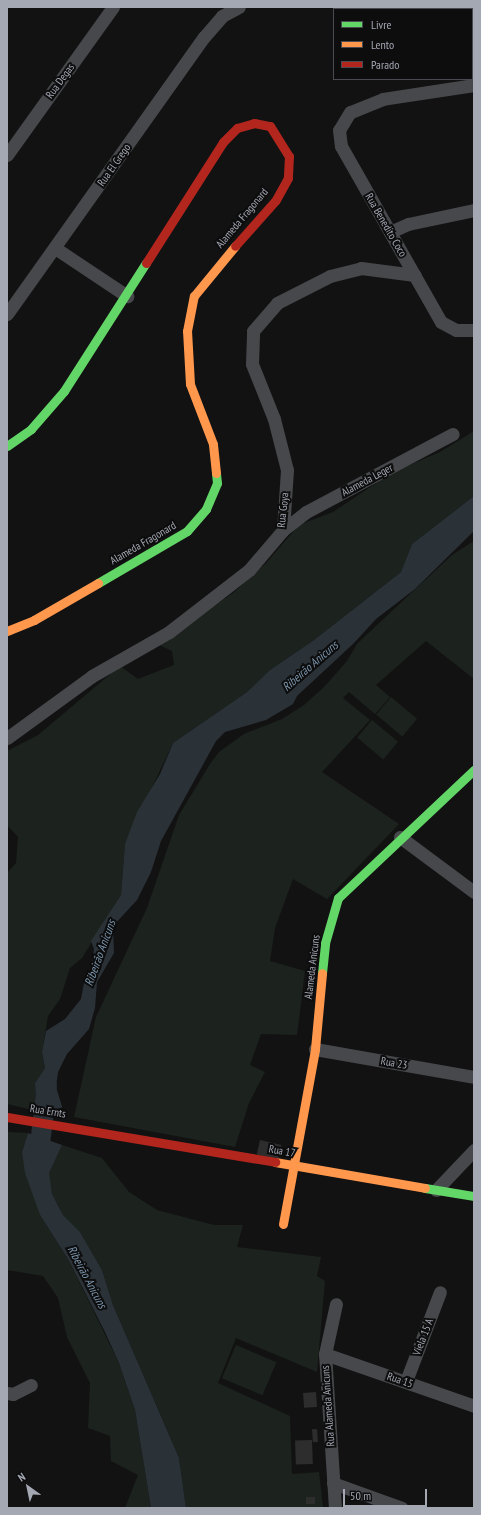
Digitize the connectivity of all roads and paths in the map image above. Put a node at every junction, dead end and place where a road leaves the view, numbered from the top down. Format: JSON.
{"nodes":[{"id":1,"x":113,"y":7,"type":"edge"},
{"id":2,"x":239,"y":7,"type":"edge"},
{"id":3,"x":219,"y":11,"type":"edge"},
{"id":4,"x":474,"y":85,"type":"edge"},
{"id":5,"x":7,"y":155,"type":"edge"},
{"id":6,"x":474,"y":210,"type":"edge"},
{"id":7,"x":390,"y":232,"type":"junction"},
{"id":8,"x":55,"y":248,"type":"junction"},
{"id":9,"x":415,"y":275,"type":"junction"},
{"id":10,"x":127,"y":296,"type":"junction"},
{"id":11,"x":7,"y":314,"type":"edge"},
{"id":12,"x":474,"y":330,"type":"edge"},
{"id":13,"x":453,"y":434,"type":"dead end"},
{"id":14,"x":7,"y":446,"type":"edge"},
{"id":15,"x":283,"y":530,"type":"junction"},
{"id":16,"x":7,"y":631,"type":"edge"},
{"id":17,"x":7,"y":738,"type":"edge"},
{"id":18,"x":474,"y":770,"type":"edge"},
{"id":19,"x":400,"y":837,"type":"junction"},
{"id":20,"x":474,"y":892,"type":"edge"},
{"id":21,"x":315,"y":1049,"type":"junction"},
{"id":22,"x":474,"y":1077,"type":"edge"},
{"id":23,"x":12,"y":1118,"type":"edge"},
{"id":24,"x":85,"y":1130,"type":"joint"},
{"id":25,"x":474,"y":1150,"type":"edge"},
{"id":26,"x":294,"y":1165,"type":"junction"},
{"id":27,"x":436,"y":1190,"type":"junction"},
{"id":28,"x":474,"y":1196,"type":"edge"},
{"id":29,"x":283,"y":1224,"type":"dead end"},
{"id":30,"x":440,"y":1292,"type":"dead end"},
{"id":31,"x":336,"y":1304,"type":"dead end"},
{"id":32,"x":325,"y":1354,"type":"junction"},
{"id":33,"x":406,"y":1381,"type":"junction"},
{"id":34,"x":32,"y":1385,"type":"dead end"},
{"id":35,"x":7,"y":1393,"type":"edge"},
{"id":36,"x":474,"y":1406,"type":"edge"},
{"id":37,"x":333,"y":1483,"type":"junction"},
{"id":38,"x":335,"y":1508,"type":"edge"},
{"id":39,"x":402,"y":1508,"type":"edge"}],
"edges":[{"from":1,"to":5,"type":"street","name":"Rua Degas"},
{"from":2,"to":3,"type":"street"},
{"from":3,"to":8,"type":"street","name":"Rua El Grego"},
{"from":4,"to":7,"type":"street","name":"Rua Benedito Coco"},
{"from":6,"to":7,"type":"street"},
{"from":7,"to":9,"type":"street","name":"Rua Benedito Coco"},
{"from":8,"to":10,"type":"street"},
{"from":8,"to":11,"type":"street","name":"Rua El Grego"},
{"from":9,"to":12,"type":"street","name":"Rua Benedito Coco"},
{"from":9,"to":15,"type":"street","name":"Rua Goya"},
{"from":10,"to":14,"type":"street","name":"Alameda Fragonard"},
{"from":10,"to":16,"type":"street","name":"Alameda Fragonard"},
{"from":13,"to":15,"type":"street","name":"Alameda Leger"},
{"from":15,"to":17,"type":"street","name":"Rua Goya"},
{"from":18,"to":19,"type":"street","name":"Alameda Anicuns"},
{"from":19,"to":20,"type":"street"},
{"from":19,"to":21,"type":"street","name":"Alameda Anicuns"},
{"from":21,"to":22,"type":"street","name":"Rua 23"},
{"from":21,"to":26,"type":"street","name":"Alameda Anicuns"},
{"from":23,"to":24,"type":"street","name":"Rua Ernts"},
{"from":24,"to":26,"type":"street","name":"Rua 17"},
{"from":25,"to":27,"type":"street"},
{"from":26,"to":27,"type":"street","name":"Rua 17"},
{"from":26,"to":29,"type":"street","name":"Alameda Anicuns"},
{"from":27,"to":28,"type":"street","name":"Rua 17"},
{"from":30,"to":33,"type":"street","name":"Viela 15 A"},
{"from":31,"to":32,"type":"street","name":"Rua Alameda Anicuns"},
{"from":32,"to":33,"type":"street","name":"Rua 15"},
{"from":32,"to":37,"type":"street","name":"Rua Alameda Anicuns"},
{"from":33,"to":36,"type":"street","name":"Rua 15"},
{"from":34,"to":35,"type":"street"},
{"from":37,"to":38,"type":"street","name":"Rua Alameda Anicuns"},
{"from":37,"to":39,"type":"street"}]}
